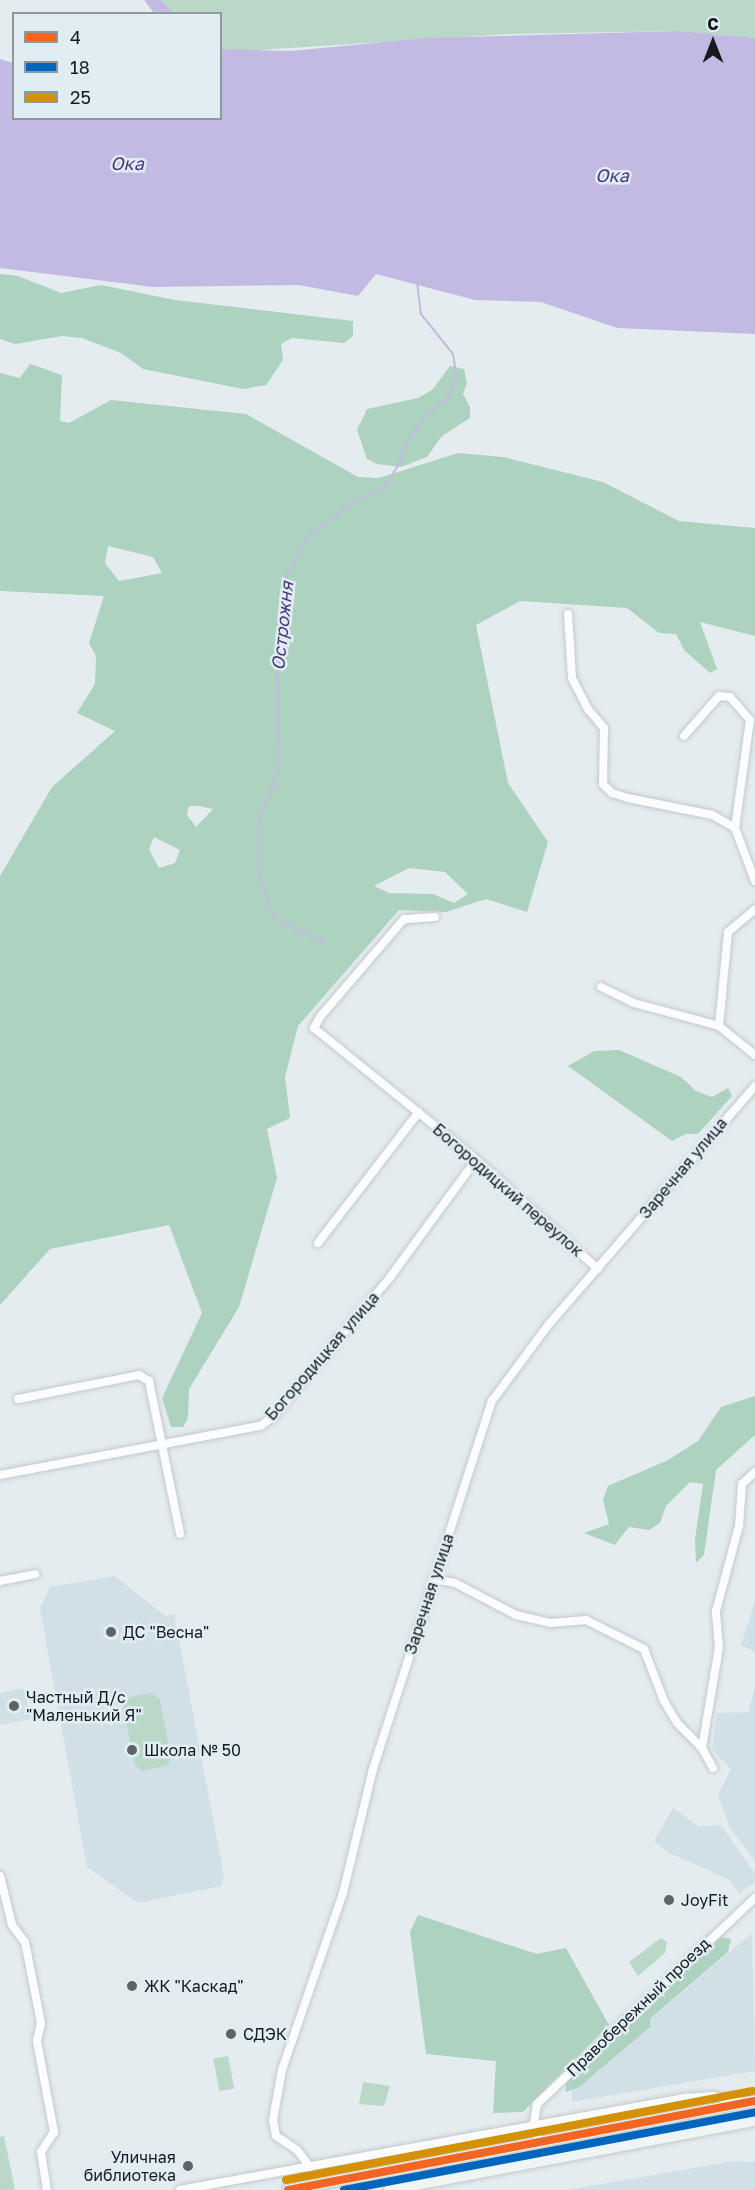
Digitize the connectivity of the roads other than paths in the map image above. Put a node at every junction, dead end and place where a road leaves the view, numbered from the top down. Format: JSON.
{"nodes":[{"id":1,"x":568,"y":614,"type":"dead end"},
{"id":2,"x":753,"y":720,"type":"edge"},
{"id":3,"x":684,"y":736,"type":"dead end"},
{"id":4,"x":735,"y":828,"type":"junction"},
{"id":5,"x":755,"y":881,"type":"edge"},
{"id":6,"x":755,"y":909,"type":"edge"},
{"id":7,"x":435,"y":918,"type":"dead end"},
{"id":8,"x":601,"y":987,"type":"dead end"},
{"id":9,"x":719,"y":1026,"type":"junction"},
{"id":10,"x":755,"y":1056,"type":"edge"},
{"id":11,"x":755,"y":1086,"type":"edge"},
{"id":12,"x":419,"y":1112,"type":"junction"},
{"id":13,"x":476,"y":1160,"type":"junction"},
{"id":14,"x":318,"y":1243,"type":"dead end"},
{"id":15,"x":598,"y":1269,"type":"junction"},
{"id":16,"x":18,"y":1399,"type":"dead end"},
{"id":17,"x":161,"y":1443,"type":"junction"},
{"id":18,"x":755,"y":1472,"type":"edge"},
{"id":19,"x":0,"y":1475,"type":"edge"},
{"id":20,"x":180,"y":1534,"type":"dead end"},
{"id":21,"x":35,"y":1574,"type":"dead end"},
{"id":22,"x":433,"y":1579,"type":"junction"},
{"id":23,"x":0,"y":1581,"type":"edge"},
{"id":24,"x":702,"y":1748,"type":"junction"},
{"id":25,"x":713,"y":1768,"type":"dead end"},
{"id":26,"x":0,"y":1876,"type":"edge"},
{"id":27,"x":755,"y":1898,"type":"edge"},
{"id":28,"x":750,"y":2102,"type":"edge"},
{"id":29,"x":755,"y":2121,"type":"edge"},
{"id":30,"x":534,"y":2123,"type":"junction"},
{"id":31,"x":539,"y":2142,"type":"junction"},
{"id":32,"x":310,"y":2167,"type":"junction"},
{"id":33,"x":312,"y":2188,"type":"edge"},
{"id":34,"x":47,"y":2190,"type":"edge"},
{"id":35,"x":180,"y":2190,"type":"edge"},
{"id":36,"x":288,"y":2190,"type":"edge"},
{"id":37,"x":389,"y":2190,"type":"edge"}],
"edges":[{"from":1,"to":4,"type":"street"},
{"from":2,"to":3,"type":"street"},
{"from":2,"to":4,"type":"street"},
{"from":4,"to":5,"type":"street"},
{"from":6,"to":9,"type":"street"},
{"from":7,"to":12,"type":"street","name":"Богородицкий переулок"},
{"from":8,"to":9,"type":"street"},
{"from":9,"to":10,"type":"street"},
{"from":11,"to":15,"type":"street","name":"Заречная улица"},
{"from":12,"to":13,"type":"street","name":"Богородицкий переулок"},
{"from":12,"to":14,"type":"street","name":"Богородицкий переулок"},
{"from":13,"to":15,"type":"street","name":"Богородицкий переулок"},
{"from":13,"to":17,"type":"street","name":"Богородицкая улица"},
{"from":15,"to":22,"type":"street","name":"Заречная улица"},
{"from":16,"to":17,"type":"street"},
{"from":17,"to":19,"type":"street","name":"Богородицкая улица"},
{"from":17,"to":20,"type":"street"},
{"from":18,"to":24,"type":"street"},
{"from":21,"to":23,"type":"street"},
{"from":22,"to":24,"type":"street"},
{"from":22,"to":32,"type":"street","name":"Заречная улица"},
{"from":24,"to":25,"type":"street"},
{"from":26,"to":34,"type":"street"},
{"from":27,"to":30,"type":"street","name":"Правобережный проезд"},
{"from":28,"to":30,"type":"street"},
{"from":28,"to":31,"type":"main road"},
{"from":29,"to":37,"type":"main road"},
{"from":30,"to":31,"type":"street"},
{"from":30,"to":32,"type":"street"},
{"from":31,"to":33,"type":"main road"},
{"from":32,"to":35,"type":"street"},
{"from":33,"to":36,"type":"main road"}]}
